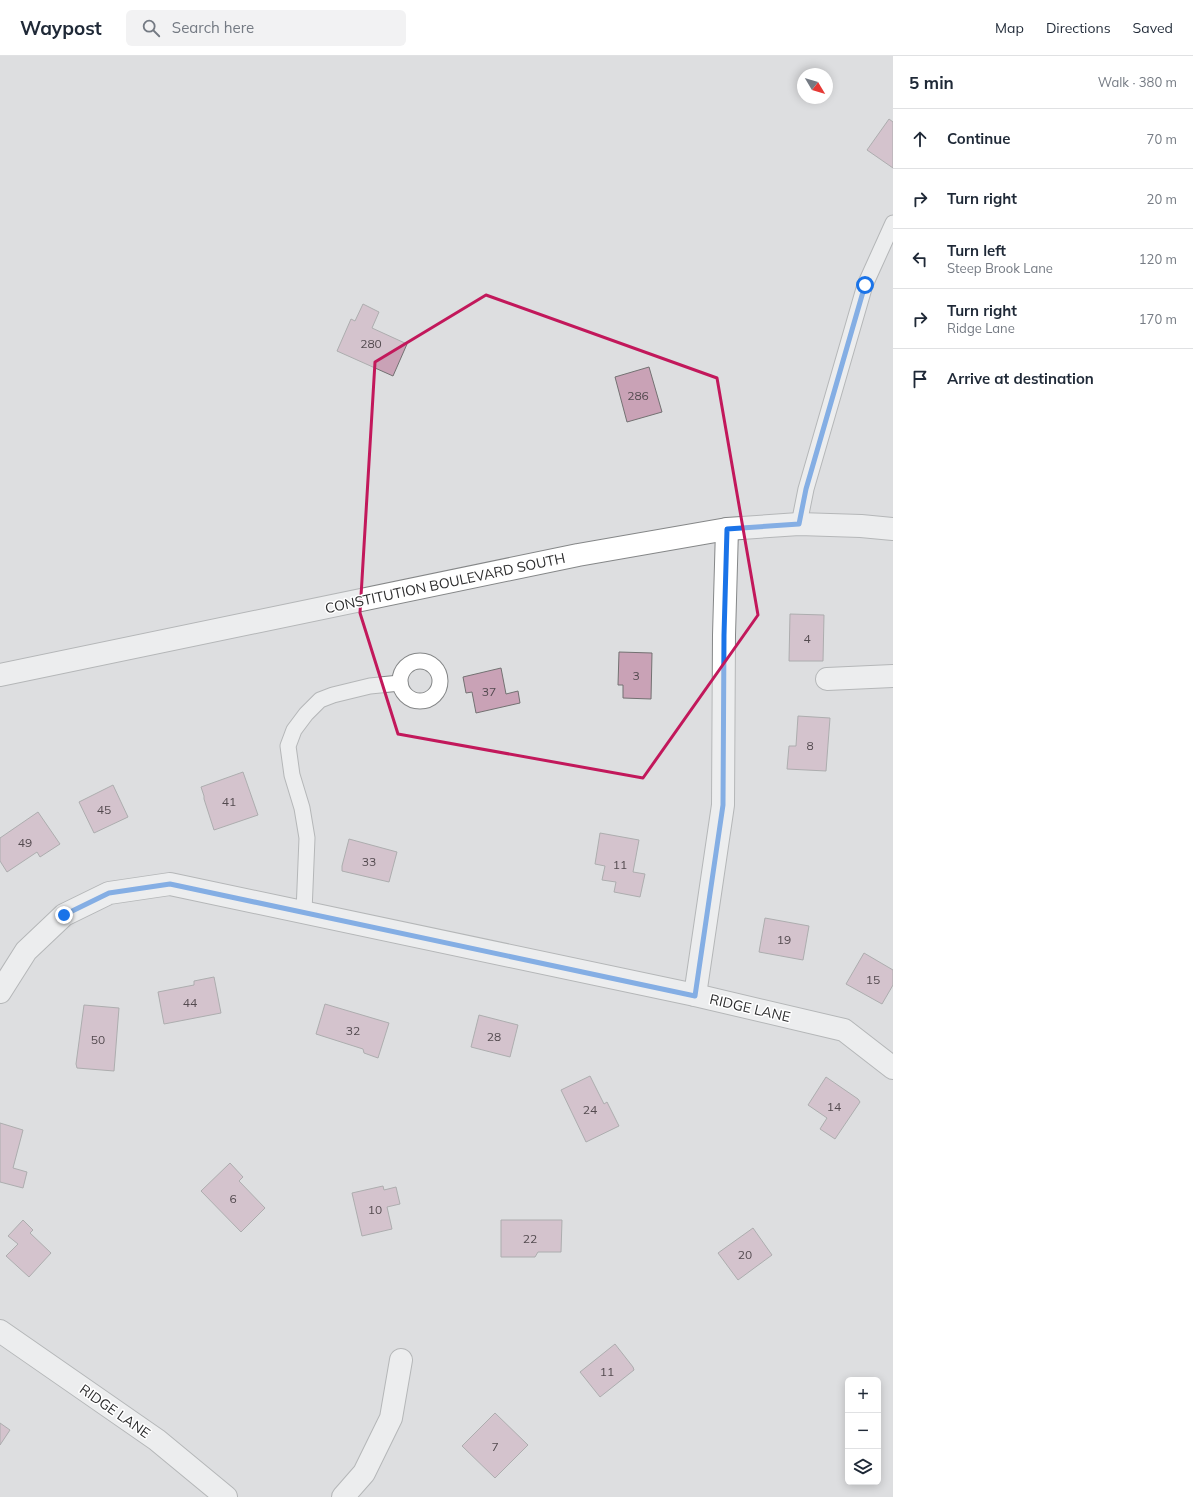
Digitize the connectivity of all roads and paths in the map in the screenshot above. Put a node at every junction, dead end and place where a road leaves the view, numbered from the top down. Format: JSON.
{"nodes":[{"id":1,"x":893,"y":223,"type":"edge"},
{"id":2,"x":799,"y":524,"type":"junction"},
{"id":3,"x":727,"y":529,"type":"junction"},
{"id":4,"x":893,"y":529,"type":"edge"},
{"id":5,"x":0,"y":675,"type":"edge"},
{"id":6,"x":893,"y":676,"type":"edge"},
{"id":7,"x":827,"y":680,"type":"dead end"},
{"id":8,"x":400,"y":683,"type":"dead end"},
{"id":9,"x":304,"y":912,"type":"junction"},
{"id":10,"x":0,"y":992,"type":"edge"},
{"id":11,"x":695,"y":996,"type":"junction"},
{"id":12,"x":893,"y":1068,"type":"edge"},
{"id":13,"x":0,"y":1331,"type":"edge"},
{"id":14,"x":401,"y":1360,"type":"dead end"},
{"id":15,"x":226,"y":1497,"type":"edge"},
{"id":16,"x":343,"y":1497,"type":"edge"}],
"edges":[{"from":1,"to":2,"type":"lane"},
{"from":2,"to":3,"type":"street","name":"CONSTITUTION BOULEVARD SOUTH"},
{"from":2,"to":4,"type":"street","name":"CONSTITUTION BOULEVARD SOUTH"},
{"from":3,"to":5,"type":"street","name":"CONSTITUTION BOULEVARD SOUTH"},
{"from":3,"to":11,"type":"street"},
{"from":6,"to":7,"type":"street"},
{"from":8,"to":9,"type":"lane"},
{"from":9,"to":10,"type":"street","name":"RIDGE LANE"},
{"from":9,"to":11,"type":"street","name":"RIDGE LANE"},
{"from":11,"to":12,"type":"street","name":"RIDGE LANE"},
{"from":13,"to":15,"type":"street","name":"RIDGE LANE"},
{"from":14,"to":16,"type":"street"}]}
